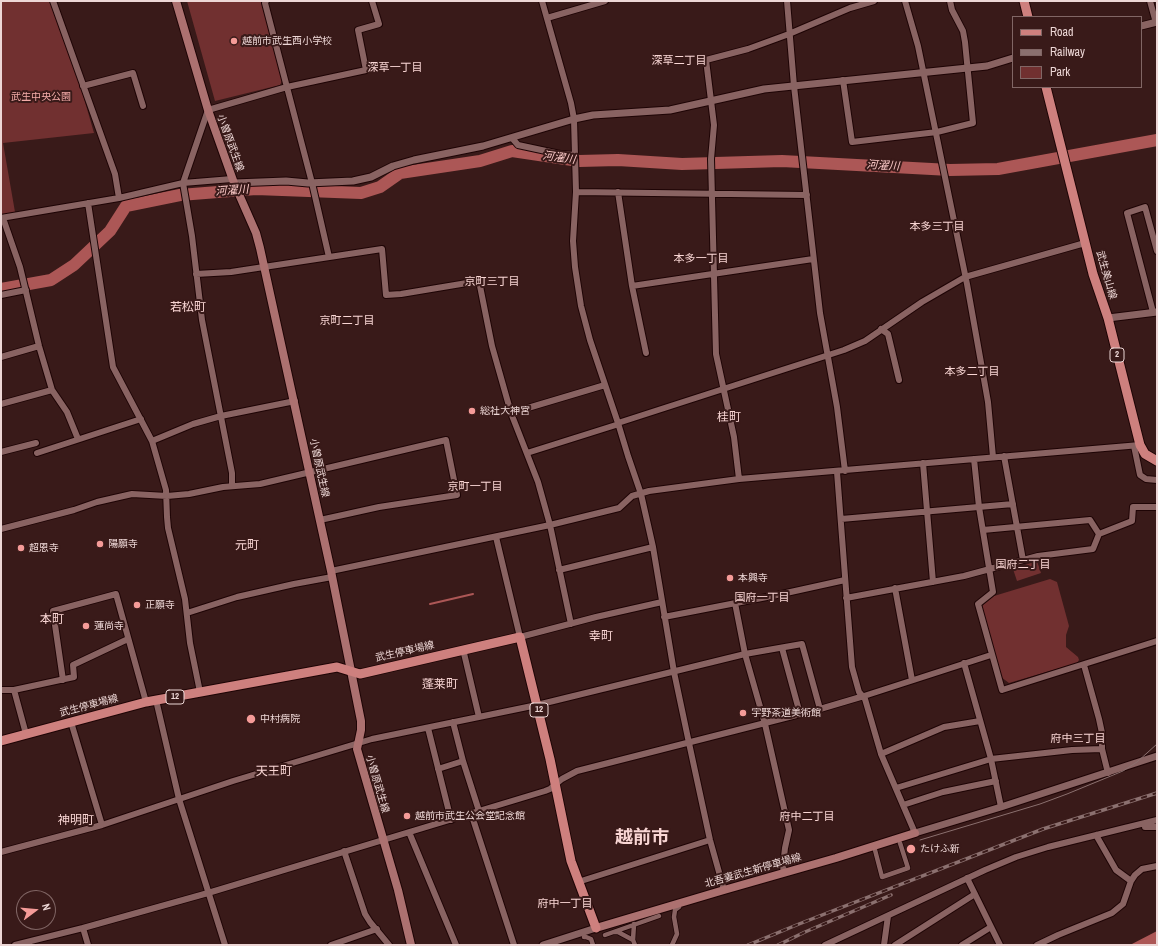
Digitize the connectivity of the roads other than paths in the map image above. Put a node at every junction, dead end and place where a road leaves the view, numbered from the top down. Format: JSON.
{"nodes":[{"id":1,"x":53,"y":1,"type":"edge"},
{"id":2,"x":176,"y":1,"type":"edge"},
{"id":3,"x":266,"y":1,"type":"edge"},
{"id":4,"x":372,"y":1,"type":"edge"},
{"id":5,"x":542,"y":1,"type":"edge"},
{"id":6,"x":605,"y":1,"type":"edge"},
{"id":7,"x":787,"y":1,"type":"edge"},
{"id":8,"x":874,"y":1,"type":"edge"},
{"id":9,"x":905,"y":1,"type":"edge"},
{"id":10,"x":950,"y":1,"type":"edge"},
{"id":11,"x":1024,"y":1,"type":"edge"},
{"id":12,"x":1150,"y":1,"type":"edge"},
{"id":13,"x":1028,"y":16,"type":"edge"},
{"id":14,"x":547,"y":18,"type":"junction"},
{"id":15,"x":1156,"y":22,"type":"edge"},
{"id":16,"x":1142,"y":26,"type":"edge"},
{"id":17,"x":789,"y":34,"type":"junction"},
{"id":18,"x":1012,"y":58,"type":"edge"},
{"id":19,"x":968,"y":67,"type":"junction"},
{"id":20,"x":923,"y":72,"type":"junction"},
{"id":21,"x":843,"y":80,"type":"junction"},
{"id":22,"x":83,"y":86,"type":"junction"},
{"id":23,"x":794,"y":86,"type":"junction"},
{"id":24,"x":287,"y":87,"type":"junction"},
{"id":25,"x":1046,"y":88,"type":"edge"},
{"id":26,"x":711,"y":100,"type":"junction"},
{"id":27,"x":143,"y":106,"type":"dead end"},
{"id":28,"x":208,"y":110,"type":"junction"},
{"id":29,"x":574,"y":119,"type":"junction"},
{"id":30,"x":936,"y":132,"type":"junction"},
{"id":31,"x":512,"y":138,"type":"junction"},
{"id":32,"x":575,"y":155,"type":"junction"},
{"id":33,"x":233,"y":182,"type":"junction"},
{"id":34,"x":184,"y":183,"type":"junction"},
{"id":35,"x":312,"y":183,"type":"junction"},
{"id":36,"x":576,"y":192,"type":"junction"},
{"id":37,"x":618,"y":192,"type":"junction"},
{"id":38,"x":712,"y":193,"type":"junction"},
{"id":39,"x":806,"y":195,"type":"junction"},
{"id":40,"x":119,"y":198,"type":"junction"},
{"id":41,"x":88,"y":203,"type":"junction"},
{"id":42,"x":2,"y":218,"type":"edge"},
{"id":43,"x":1085,"y":242,"type":"junction"},
{"id":44,"x":1157,"y":251,"type":"edge"},
{"id":45,"x":329,"y":257,"type":"junction"},
{"id":46,"x":813,"y":259,"type":"junction"},
{"id":47,"x":264,"y":267,"type":"junction"},
{"id":48,"x":196,"y":274,"type":"junction"},
{"id":49,"x":715,"y":274,"type":"junction"},
{"id":50,"x":965,"y":277,"type":"junction"},
{"id":51,"x":632,"y":286,"type":"junction"},
{"id":52,"x":26,"y":290,"type":"junction"},
{"id":53,"x":1,"y":295,"type":"edge"},
{"id":54,"x":1155,"y":312,"type":"edge"},
{"id":55,"x":1108,"y":318,"type":"junction"},
{"id":56,"x":881,"y":329,"type":"junction"},
{"id":57,"x":39,"y":346,"type":"junction"},
{"id":58,"x":646,"y":353,"type":"dead end"},
{"id":59,"x":828,"y":355,"type":"junction"},
{"id":60,"x":1,"y":357,"type":"edge"},
{"id":61,"x":899,"y":380,"type":"dead end"},
{"id":62,"x":605,"y":385,"type":"junction"},
{"id":63,"x":724,"y":389,"type":"junction"},
{"id":64,"x":52,"y":390,"type":"junction"},
{"id":65,"x":295,"y":401,"type":"junction"},
{"id":66,"x":1,"y":404,"type":"edge"},
{"id":67,"x":511,"y":413,"type":"junction"},
{"id":68,"x":221,"y":416,"type":"junction"},
{"id":69,"x":141,"y":419,"type":"junction"},
{"id":70,"x":618,"y":424,"type":"junction"},
{"id":71,"x":78,"y":439,"type":"junction"},
{"id":72,"x":152,"y":440,"type":"junction"},
{"id":73,"x":36,"y":443,"type":"dead end"},
{"id":74,"x":1137,"y":446,"type":"junction"},
{"id":75,"x":1,"y":452,"type":"edge"},
{"id":76,"x":37,"y":453,"type":"dead end"},
{"id":77,"x":528,"y":453,"type":"junction"},
{"id":78,"x":1004,"y":456,"type":"junction"},
{"id":79,"x":993,"y":457,"type":"junction"},
{"id":80,"x":974,"y":459,"type":"junction"},
{"id":81,"x":1157,"y":461,"type":"edge"},
{"id":82,"x":923,"y":463,"type":"junction"},
{"id":83,"x":845,"y":471,"type":"junction"},
{"id":84,"x":310,"y":472,"type":"junction"},
{"id":85,"x":837,"y":472,"type":"junction"},
{"id":86,"x":739,"y":479,"type":"junction"},
{"id":87,"x":1157,"y":480,"type":"edge"},
{"id":88,"x":232,"y":486,"type":"junction"},
{"id":89,"x":641,"y":494,"type":"junction"},
{"id":90,"x":167,"y":496,"type":"junction"},
{"id":91,"x":1012,"y":504,"type":"junction"},
{"id":92,"x":979,"y":507,"type":"junction"},
{"id":93,"x":1157,"y":507,"type":"edge"},
{"id":94,"x":927,"y":512,"type":"junction"},
{"id":95,"x":840,"y":519,"type":"junction"},
{"id":96,"x":320,"y":520,"type":"junction"},
{"id":97,"x":550,"y":525,"type":"junction"},
{"id":98,"x":1017,"y":526,"type":"junction"},
{"id":99,"x":1,"y":529,"type":"edge"},
{"id":100,"x":983,"y":530,"type":"junction"},
{"id":101,"x":1099,"y":534,"type":"junction"},
{"id":102,"x":496,"y":537,"type":"junction"},
{"id":103,"x":653,"y":547,"type":"junction"},
{"id":104,"x":1023,"y":560,"type":"junction"},
{"id":105,"x":559,"y":570,"type":"junction"},
{"id":106,"x":988,"y":570,"type":"junction"},
{"id":107,"x":332,"y":574,"type":"junction"},
{"id":108,"x":845,"y":580,"type":"junction"},
{"id":109,"x":933,"y":582,"type":"junction"},
{"id":110,"x":895,"y":588,"type":"junction"},
{"id":111,"x":846,"y":598,"type":"junction"},
{"id":112,"x":662,"y":602,"type":"junction"},
{"id":113,"x":735,"y":603,"type":"junction"},
{"id":114,"x":188,"y":614,"type":"junction"},
{"id":115,"x":664,"y":618,"type":"junction"},
{"id":116,"x":571,"y":624,"type":"junction"},
{"id":117,"x":520,"y":637,"type":"junction"},
{"id":118,"x":128,"y":639,"type":"junction"},
{"id":119,"x":1157,"y":641,"type":"edge"},
{"id":120,"x":782,"y":648,"type":"junction"},
{"id":121,"x":463,"y":649,"type":"junction"},
{"id":122,"x":745,"y":654,"type":"junction"},
{"id":123,"x":991,"y":655,"type":"junction"},
{"id":124,"x":964,"y":663,"type":"junction"},
{"id":125,"x":1084,"y":665,"type":"junction"},
{"id":126,"x":350,"y":672,"type":"junction"},
{"id":127,"x":674,"y":672,"type":"junction"},
{"id":128,"x":63,"y":680,"type":"junction"},
{"id":129,"x":912,"y":680,"type":"junction"},
{"id":130,"x":1,"y":690,"type":"edge"},
{"id":131,"x":14,"y":690,"type":"junction"},
{"id":132,"x":200,"y":692,"type":"junction"},
{"id":133,"x":864,"y":696,"type":"junction"},
{"id":134,"x":151,"y":701,"type":"junction"},
{"id":135,"x":537,"y":705,"type":"junction"},
{"id":136,"x":820,"y":708,"type":"junction"},
{"id":137,"x":800,"y":714,"type":"junction"},
{"id":138,"x":479,"y":717,"type":"junction"},
{"id":139,"x":71,"y":722,"type":"junction"},
{"id":140,"x":453,"y":722,"type":"junction"},
{"id":141,"x":980,"y":722,"type":"junction"},
{"id":142,"x":764,"y":724,"type":"junction"},
{"id":143,"x":428,"y":728,"type":"junction"},
{"id":144,"x":26,"y":734,"type":"junction"},
{"id":145,"x":1,"y":741,"type":"edge"},
{"id":146,"x":689,"y":743,"type":"junction"},
{"id":147,"x":357,"y":744,"type":"junction"},
{"id":148,"x":1102,"y":749,"type":"junction"},
{"id":149,"x":881,"y":754,"type":"junction"},
{"id":150,"x":1157,"y":756,"type":"edge"},
{"id":151,"x":991,"y":759,"type":"junction"},
{"id":152,"x":463,"y":761,"type":"junction"},
{"id":153,"x":438,"y":769,"type":"junction"},
{"id":154,"x":1108,"y":773,"type":"junction"},
{"id":155,"x":996,"y":781,"type":"junction"},
{"id":156,"x":555,"y":784,"type":"junction"},
{"id":157,"x":896,"y":788,"type":"junction"},
{"id":158,"x":179,"y":799,"type":"junction"},
{"id":159,"x":903,"y":805,"type":"junction"},
{"id":160,"x":1002,"y":807,"type":"junction"},
{"id":161,"x":479,"y":811,"type":"junction"},
{"id":162,"x":471,"y":813,"type":"junction"},
{"id":163,"x":451,"y":820,"type":"junction"},
{"id":164,"x":1157,"y":820,"type":"edge"},
{"id":165,"x":1144,"y":824,"type":"junction"},
{"id":166,"x":102,"y":825,"type":"junction"},
{"id":167,"x":1157,"y":827,"type":"edge"},
{"id":168,"x":409,"y":832,"type":"junction"},
{"id":169,"x":915,"y":833,"type":"junction"},
{"id":170,"x":1096,"y":836,"type":"junction"},
{"id":171,"x":383,"y":840,"type":"junction"},
{"id":172,"x":710,"y":840,"type":"junction"},
{"id":173,"x":900,"y":843,"type":"dead end"},
{"id":174,"x":875,"y":850,"type":"dead end"},
{"id":175,"x":344,"y":851,"type":"junction"},
{"id":176,"x":1,"y":852,"type":"edge"},
{"id":177,"x":1157,"y":866,"type":"edge"},
{"id":178,"x":784,"y":873,"type":"junction"},
{"id":179,"x":967,"y":878,"type":"junction"},
{"id":180,"x":1131,"y":881,"type":"junction"},
{"id":181,"x":578,"y":882,"type":"junction"},
{"id":182,"x":724,"y":890,"type":"junction"},
{"id":183,"x":208,"y":893,"type":"junction"},
{"id":184,"x":975,"y":894,"type":"junction"},
{"id":185,"x":679,"y":907,"type":"dead end"},
{"id":186,"x":659,"y":916,"type":"dead end"},
{"id":187,"x":888,"y":916,"type":"junction"},
{"id":188,"x":634,"y":924,"type":"junction"},
{"id":189,"x":991,"y":927,"type":"junction"},
{"id":190,"x":83,"y":928,"type":"junction"},
{"id":191,"x":596,"y":928,"type":"junction"},
{"id":192,"x":377,"y":929,"type":"junction"},
{"id":193,"x":612,"y":932,"type":"junction"},
{"id":194,"x":605,"y":935,"type":"dead end"},
{"id":195,"x":584,"y":937,"type":"dead end"},
{"id":196,"x":634,"y":943,"type":"edge"},
{"id":197,"x":15,"y":945,"type":"edge"},
{"id":198,"x":88,"y":945,"type":"edge"},
{"id":199,"x":225,"y":945,"type":"edge"},
{"id":200,"x":331,"y":945,"type":"edge"},
{"id":201,"x":389,"y":945,"type":"edge"},
{"id":202,"x":410,"y":945,"type":"edge"},
{"id":203,"x":456,"y":945,"type":"edge"},
{"id":204,"x":514,"y":945,"type":"edge"},
{"id":205,"x":543,"y":945,"type":"edge"},
{"id":206,"x":593,"y":945,"type":"edge"},
{"id":207,"x":672,"y":945,"type":"edge"},
{"id":208,"x":825,"y":945,"type":"edge"},
{"id":209,"x":884,"y":945,"type":"edge"},
{"id":210,"x":895,"y":945,"type":"edge"},
{"id":211,"x":962,"y":945,"type":"edge"},
{"id":212,"x":1000,"y":945,"type":"edge"},
{"id":213,"x":1037,"y":945,"type":"edge"}],
"edges":[{"from":1,"to":22,"type":"street"},
{"from":2,"to":28,"type":"main road","name":"小曽原武生線"},
{"from":3,"to":24,"type":"street"},
{"from":4,"to":24,"type":"street"},
{"from":5,"to":14,"type":"street"},
{"from":6,"to":14,"type":"street"},
{"from":7,"to":17,"type":"street"},
{"from":8,"to":17,"type":"street"},
{"from":9,"to":20,"type":"street"},
{"from":10,"to":19,"type":"street"},
{"from":11,"to":13,"type":"main road"},
{"from":12,"to":15,"type":"street"},
{"from":14,"to":29,"type":"street"},
{"from":15,"to":16,"type":"street"},
{"from":17,"to":23,"type":"street"},
{"from":17,"to":26,"type":"street"},
{"from":18,"to":19,"type":"street"},
{"from":19,"to":20,"type":"street"},
{"from":19,"to":30,"type":"street"},
{"from":20,"to":21,"type":"street"},
{"from":20,"to":30,"type":"street"},
{"from":21,"to":23,"type":"street"},
{"from":21,"to":30,"type":"street"},
{"from":22,"to":27,"type":"street"},
{"from":22,"to":40,"type":"street"},
{"from":23,"to":26,"type":"street"},
{"from":23,"to":39,"type":"street"},
{"from":24,"to":28,"type":"street"},
{"from":24,"to":35,"type":"street"},
{"from":25,"to":43,"type":"main road","name":"武生美山線","number":"2"},
{"from":26,"to":29,"type":"street"},
{"from":26,"to":38,"type":"street"},
{"from":28,"to":33,"type":"main road","name":"小曽原武生線"},
{"from":28,"to":34,"type":"street"},
{"from":29,"to":31,"type":"street"},
{"from":29,"to":32,"type":"street"},
{"from":30,"to":50,"type":"street"},
{"from":31,"to":32,"type":"street"},
{"from":31,"to":35,"type":"street"},
{"from":32,"to":36,"type":"street"},
{"from":33,"to":34,"type":"street"},
{"from":33,"to":35,"type":"street"},
{"from":33,"to":47,"type":"main road","name":"小曽原武生線"},
{"from":34,"to":40,"type":"street"},
{"from":34,"to":48,"type":"street"},
{"from":35,"to":45,"type":"street"},
{"from":36,"to":37,"type":"street"},
{"from":36,"to":62,"type":"street"},
{"from":37,"to":38,"type":"street"},
{"from":37,"to":51,"type":"street"},
{"from":38,"to":39,"type":"street"},
{"from":38,"to":49,"type":"street"},
{"from":39,"to":46,"type":"street"},
{"from":40,"to":41,"type":"street"},
{"from":41,"to":42,"type":"street"},
{"from":41,"to":69,"type":"street"},
{"from":42,"to":52,"type":"street"},
{"from":43,"to":50,"type":"street"},
{"from":43,"to":55,"type":"main road","name":"武生美山線","number":"2"},
{"from":44,"to":54,"type":"street"},
{"from":45,"to":47,"type":"street"},
{"from":45,"to":67,"type":"street"},
{"from":46,"to":49,"type":"street"},
{"from":46,"to":59,"type":"street"},
{"from":47,"to":48,"type":"street"},
{"from":47,"to":65,"type":"main road","name":"小曽原武生線"},
{"from":48,"to":68,"type":"street"},
{"from":49,"to":51,"type":"street"},
{"from":49,"to":63,"type":"street"},
{"from":50,"to":56,"type":"street"},
{"from":50,"to":79,"type":"street"},
{"from":51,"to":58,"type":"street"},
{"from":52,"to":53,"type":"street"},
{"from":52,"to":57,"type":"street"},
{"from":54,"to":55,"type":"street"},
{"from":55,"to":74,"type":"main road","name":"武生美山線","number":"2"},
{"from":56,"to":59,"type":"street"},
{"from":56,"to":61,"type":"street"},
{"from":57,"to":60,"type":"street"},
{"from":57,"to":64,"type":"street"},
{"from":59,"to":63,"type":"street"},
{"from":59,"to":83,"type":"street"},
{"from":62,"to":67,"type":"street"},
{"from":62,"to":70,"type":"street"},
{"from":63,"to":70,"type":"street"},
{"from":63,"to":86,"type":"street"},
{"from":64,"to":66,"type":"street"},
{"from":64,"to":71,"type":"street"},
{"from":65,"to":68,"type":"street"},
{"from":65,"to":84,"type":"main road","name":"小曽原武生線"},
{"from":67,"to":77,"type":"street"},
{"from":68,"to":72,"type":"street"},
{"from":68,"to":88,"type":"street"},
{"from":69,"to":71,"type":"street"},
{"from":69,"to":72,"type":"street"},
{"from":70,"to":77,"type":"street"},
{"from":70,"to":89,"type":"street"},
{"from":71,"to":76,"type":"street"},
{"from":72,"to":90,"type":"street"},
{"from":73,"to":75,"type":"street"},
{"from":74,"to":78,"type":"street"},
{"from":74,"to":81,"type":"main road"},
{"from":74,"to":87,"type":"street"},
{"from":77,"to":97,"type":"street"},
{"from":78,"to":79,"type":"street"},
{"from":78,"to":91,"type":"street"},
{"from":79,"to":80,"type":"street"},
{"from":80,"to":82,"type":"street"},
{"from":80,"to":92,"type":"street"},
{"from":82,"to":83,"type":"street"},
{"from":82,"to":94,"type":"street"},
{"from":83,"to":85,"type":"street"},
{"from":84,"to":88,"type":"street"},
{"from":84,"to":96,"type":"main road","name":"小曽原武生線"},
{"from":84,"to":96,"type":"street"},
{"from":85,"to":86,"type":"street"},
{"from":85,"to":95,"type":"street"},
{"from":86,"to":89,"type":"street"},
{"from":88,"to":90,"type":"street"},
{"from":89,"to":97,"type":"street"},
{"from":89,"to":103,"type":"street"},
{"from":90,"to":99,"type":"street"},
{"from":90,"to":114,"type":"street"},
{"from":91,"to":92,"type":"street"},
{"from":91,"to":98,"type":"street"},
{"from":92,"to":94,"type":"street"},
{"from":92,"to":100,"type":"street"},
{"from":93,"to":101,"type":"street"},
{"from":94,"to":95,"type":"street"},
{"from":94,"to":109,"type":"street"},
{"from":95,"to":108,"type":"street"},
{"from":96,"to":107,"type":"main road","name":"小曽原武生線"},
{"from":97,"to":102,"type":"street"},
{"from":97,"to":105,"type":"street"},
{"from":98,"to":100,"type":"street"},
{"from":98,"to":101,"type":"street"},
{"from":98,"to":104,"type":"street"},
{"from":100,"to":106,"type":"street"},
{"from":101,"to":104,"type":"street"},
{"from":102,"to":107,"type":"street"},
{"from":102,"to":117,"type":"street"},
{"from":103,"to":105,"type":"street"},
{"from":103,"to":112,"type":"street"},
{"from":104,"to":106,"type":"street"},
{"from":105,"to":116,"type":"street"},
{"from":106,"to":109,"type":"street"},
{"from":106,"to":123,"type":"street"},
{"from":107,"to":114,"type":"street"},
{"from":107,"to":126,"type":"main road","name":"小曽原武生線"},
{"from":108,"to":111,"type":"street"},
{"from":108,"to":113,"type":"street"},
{"from":109,"to":110,"type":"street"},
{"from":110,"to":111,"type":"street"},
{"from":110,"to":129,"type":"street"},
{"from":111,"to":133,"type":"street"},
{"from":112,"to":115,"type":"street"},
{"from":112,"to":116,"type":"street"},
{"from":113,"to":115,"type":"street"},
{"from":113,"to":122,"type":"street"},
{"from":114,"to":132,"type":"street"},
{"from":115,"to":127,"type":"street"},
{"from":116,"to":117,"type":"street"},
{"from":117,"to":121,"type":"main road","name":"武生停車場線","number":"12"},
{"from":117,"to":135,"type":"main road","number":"12"},
{"from":118,"to":128,"type":"street"},
{"from":118,"to":128,"type":"street"},
{"from":118,"to":134,"type":"street"},
{"from":119,"to":125,"type":"street"},
{"from":120,"to":122,"type":"street"},
{"from":120,"to":136,"type":"street"},
{"from":120,"to":137,"type":"street"},
{"from":121,"to":126,"type":"main road","name":"武生停車場線","number":"12"},
{"from":121,"to":138,"type":"street"},
{"from":122,"to":127,"type":"street"},
{"from":122,"to":142,"type":"street"},
{"from":123,"to":124,"type":"street"},
{"from":123,"to":125,"type":"street"},
{"from":124,"to":129,"type":"street"},
{"from":124,"to":141,"type":"street"},
{"from":125,"to":148,"type":"street"},
{"from":126,"to":132,"type":"main road","name":"武生停車場線","number":"12"},
{"from":126,"to":147,"type":"main road","name":"小曽原武生線"},
{"from":127,"to":135,"type":"street"},
{"from":127,"to":146,"type":"street"},
{"from":128,"to":131,"type":"street"},
{"from":129,"to":133,"type":"street"},
{"from":130,"to":131,"type":"street"},
{"from":131,"to":144,"type":"street"},
{"from":132,"to":134,"type":"main road","name":"武生停車場線","number":"12"},
{"from":133,"to":136,"type":"street"},
{"from":133,"to":149,"type":"street"},
{"from":134,"to":139,"type":"main road","name":"武生停車場線","number":"12"},
{"from":134,"to":158,"type":"street"},
{"from":135,"to":138,"type":"street"},
{"from":135,"to":156,"type":"main road","number":"12"},
{"from":136,"to":137,"type":"street"},
{"from":137,"to":142,"type":"street"},
{"from":138,"to":140,"type":"street"},
{"from":139,"to":144,"type":"main road","name":"武生停車場線","number":"12"},
{"from":139,"to":166,"type":"street"},
{"from":140,"to":143,"type":"street"},
{"from":140,"to":152,"type":"street"},
{"from":141,"to":149,"type":"street"},
{"from":141,"to":151,"type":"street"},
{"from":142,"to":146,"type":"street"},
{"from":142,"to":178,"type":"street"},
{"from":143,"to":147,"type":"street"},
{"from":143,"to":153,"type":"street"},
{"from":144,"to":145,"type":"main road","name":"武生停車場線","number":"12"},
{"from":146,"to":156,"type":"street"},
{"from":146,"to":172,"type":"street"},
{"from":147,"to":158,"type":"street"},
{"from":147,"to":171,"type":"main road","name":"小曽原武生線"},
{"from":148,"to":151,"type":"street"},
{"from":148,"to":154,"type":"street"},
{"from":149,"to":157,"type":"street"},
{"from":150,"to":154,"type":"street"},
{"from":151,"to":155,"type":"street"},
{"from":151,"to":157,"type":"street"},
{"from":152,"to":153,"type":"street"},
{"from":152,"to":161,"type":"street"},
{"from":153,"to":163,"type":"street"},
{"from":154,"to":160,"type":"street"},
{"from":155,"to":159,"type":"street"},
{"from":155,"to":160,"type":"street"},
{"from":156,"to":161,"type":"street"},
{"from":156,"to":181,"type":"main road","number":"12"},
{"from":157,"to":159,"type":"street"},
{"from":158,"to":166,"type":"street"},
{"from":158,"to":183,"type":"street"},
{"from":159,"to":169,"type":"street"},
{"from":160,"to":169,"type":"street"},
{"from":161,"to":162,"type":"street"},
{"from":162,"to":163,"type":"street"},
{"from":162,"to":204,"type":"street"},
{"from":163,"to":168,"type":"street"},
{"from":164,"to":165,"type":"street"},
{"from":165,"to":167,"type":"street"},
{"from":165,"to":170,"type":"street"},
{"from":166,"to":176,"type":"street"},
{"from":168,"to":171,"type":"street"},
{"from":168,"to":203,"type":"street"},
{"from":169,"to":178,"type":"main road","name":"北吾妻武生新停車場線"},
{"from":170,"to":179,"type":"street"},
{"from":170,"to":180,"type":"street"},
{"from":171,"to":175,"type":"street"},
{"from":171,"to":202,"type":"main road","name":"小曽原武生線"},
{"from":172,"to":181,"type":"street"},
{"from":172,"to":182,"type":"street"},
{"from":173,"to":174,"type":"street"},
{"from":175,"to":183,"type":"street"},
{"from":175,"to":192,"type":"street"},
{"from":177,"to":180,"type":"street"},
{"from":178,"to":182,"type":"main road","name":"北吾妻武生新停車場線"},
{"from":179,"to":184,"type":"street"},
{"from":179,"to":187,"type":"street"},
{"from":180,"to":213,"type":"street"},
{"from":181,"to":191,"type":"main road","number":"12"},
{"from":182,"to":191,"type":"main road","name":"北吾妻武生新停車場線"},
{"from":183,"to":190,"type":"street"},
{"from":183,"to":199,"type":"street"},
{"from":184,"to":189,"type":"street"},
{"from":184,"to":210,"type":"street"},
{"from":185,"to":207,"type":"street"},
{"from":186,"to":188,"type":"street"},
{"from":187,"to":208,"type":"street"},
{"from":187,"to":209,"type":"street"},
{"from":188,"to":193,"type":"street"},
{"from":188,"to":196,"type":"street"},
{"from":189,"to":211,"type":"street"},
{"from":189,"to":212,"type":"street"},
{"from":190,"to":197,"type":"street"},
{"from":190,"to":198,"type":"street"},
{"from":191,"to":205,"type":"street"},
{"from":192,"to":200,"type":"street"},
{"from":192,"to":201,"type":"street"},
{"from":193,"to":194,"type":"street"},
{"from":193,"to":196,"type":"street"},
{"from":195,"to":206,"type":"street"}]}
